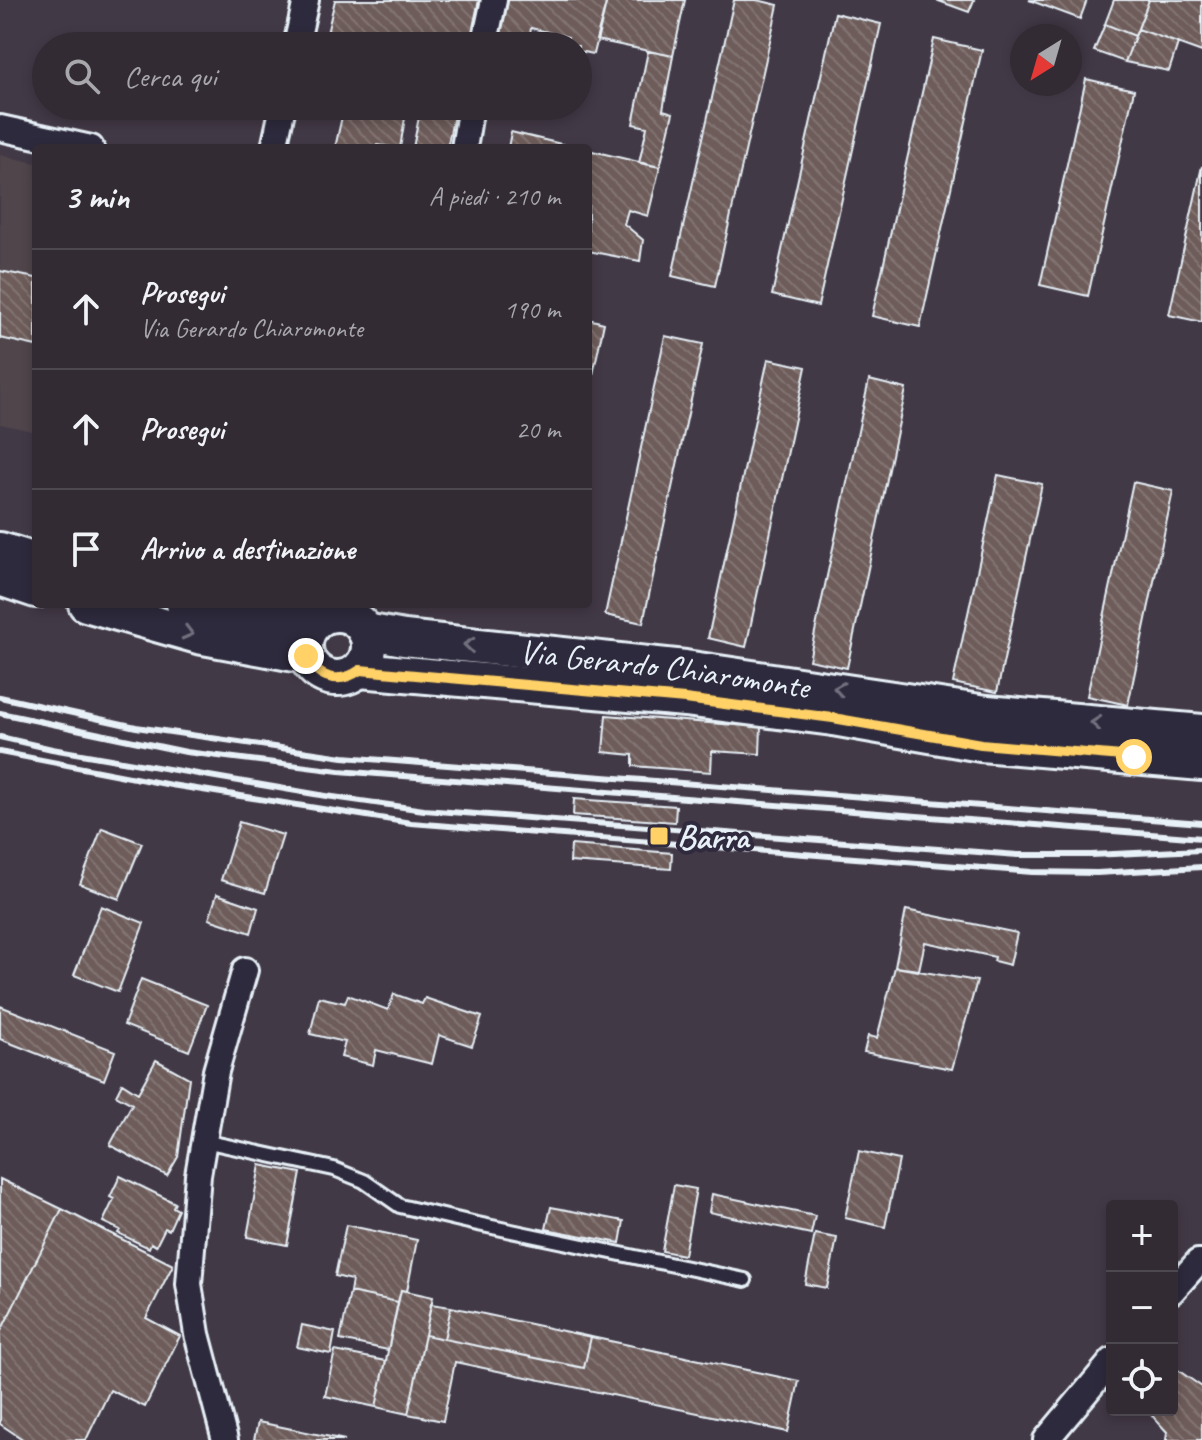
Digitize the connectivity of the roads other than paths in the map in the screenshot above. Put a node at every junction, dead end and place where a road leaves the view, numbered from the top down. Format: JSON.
{"nodes":[{"id":1,"x":306,"y":0,"type":"edge"},
{"id":2,"x":494,"y":0,"type":"edge"},
{"id":3,"x":299,"y":32,"type":"edge"},
{"id":4,"x":487,"y":32,"type":"edge"},
{"id":5,"x":280,"y":120,"type":"edge"},
{"id":6,"x":469,"y":120,"type":"edge"},
{"id":7,"x":0,"y":128,"type":"edge"},
{"id":8,"x":73,"y":144,"type":"edge"},
{"id":9,"x":275,"y":144,"type":"edge"},
{"id":10,"x":465,"y":144,"type":"edge"},
{"id":11,"x":0,"y":550,"type":"edge"},
{"id":12,"x":32,"y":560,"type":"edge"},
{"id":13,"x":0,"y":578,"type":"edge"},
{"id":14,"x":32,"y":589,"type":"edge"},
{"id":15,"x":100,"y":608,"type":"edge"},
{"id":16,"x":202,"y":608,"type":"edge"},
{"id":17,"x":356,"y":617,"type":"edge"},
{"id":18,"x":314,"y":623,"type":"junction"},
{"id":19,"x":306,"y":656,"type":"junction"},
{"id":20,"x":360,"y":670,"type":"junction"},
{"id":21,"x":1202,"y":732,"type":"edge"},
{"id":22,"x":1202,"y":763,"type":"edge"},
{"id":23,"x":245,"y":970,"type":"dead end"},
{"id":24,"x":204,"y":1141,"type":"junction"},
{"id":25,"x":1200,"y":1262,"type":"edge"},
{"id":26,"x":745,"y":1280,"type":"dead end"},
{"id":27,"x":1178,"y":1285,"type":"edge"},
{"id":28,"x":1106,"y":1368,"type":"edge"},
{"id":29,"x":225,"y":1440,"type":"edge"},
{"id":30,"x":1046,"y":1440,"type":"edge"}],
"edges":[{"from":1,"to":3,"type":"street"},
{"from":2,"to":4,"type":"street"},
{"from":5,"to":9,"type":"street"},
{"from":6,"to":10,"type":"street"},
{"from":7,"to":8,"type":"street"},
{"from":11,"to":12,"type":"street"},
{"from":13,"to":14,"type":"street"},
{"from":15,"to":19,"type":"street","one_way":true},
{"from":16,"to":18,"type":"street"},
{"from":17,"to":18,"type":"street"},
{"from":17,"to":20,"type":"street"},
{"from":21,"to":17,"type":"street","name":"Via Gerardo Chiaromonte","one_way":true},
{"from":18,"to":19,"type":"street"},
{"from":19,"to":20,"type":"street"},
{"from":20,"to":22,"type":"street","name":"Via Gerardo Chiaromonte"},
{"from":23,"to":24,"type":"street"},
{"from":24,"to":26,"type":"lane"},
{"from":24,"to":29,"type":"street"},
{"from":25,"to":27,"type":"street"},
{"from":28,"to":30,"type":"street"}]}
